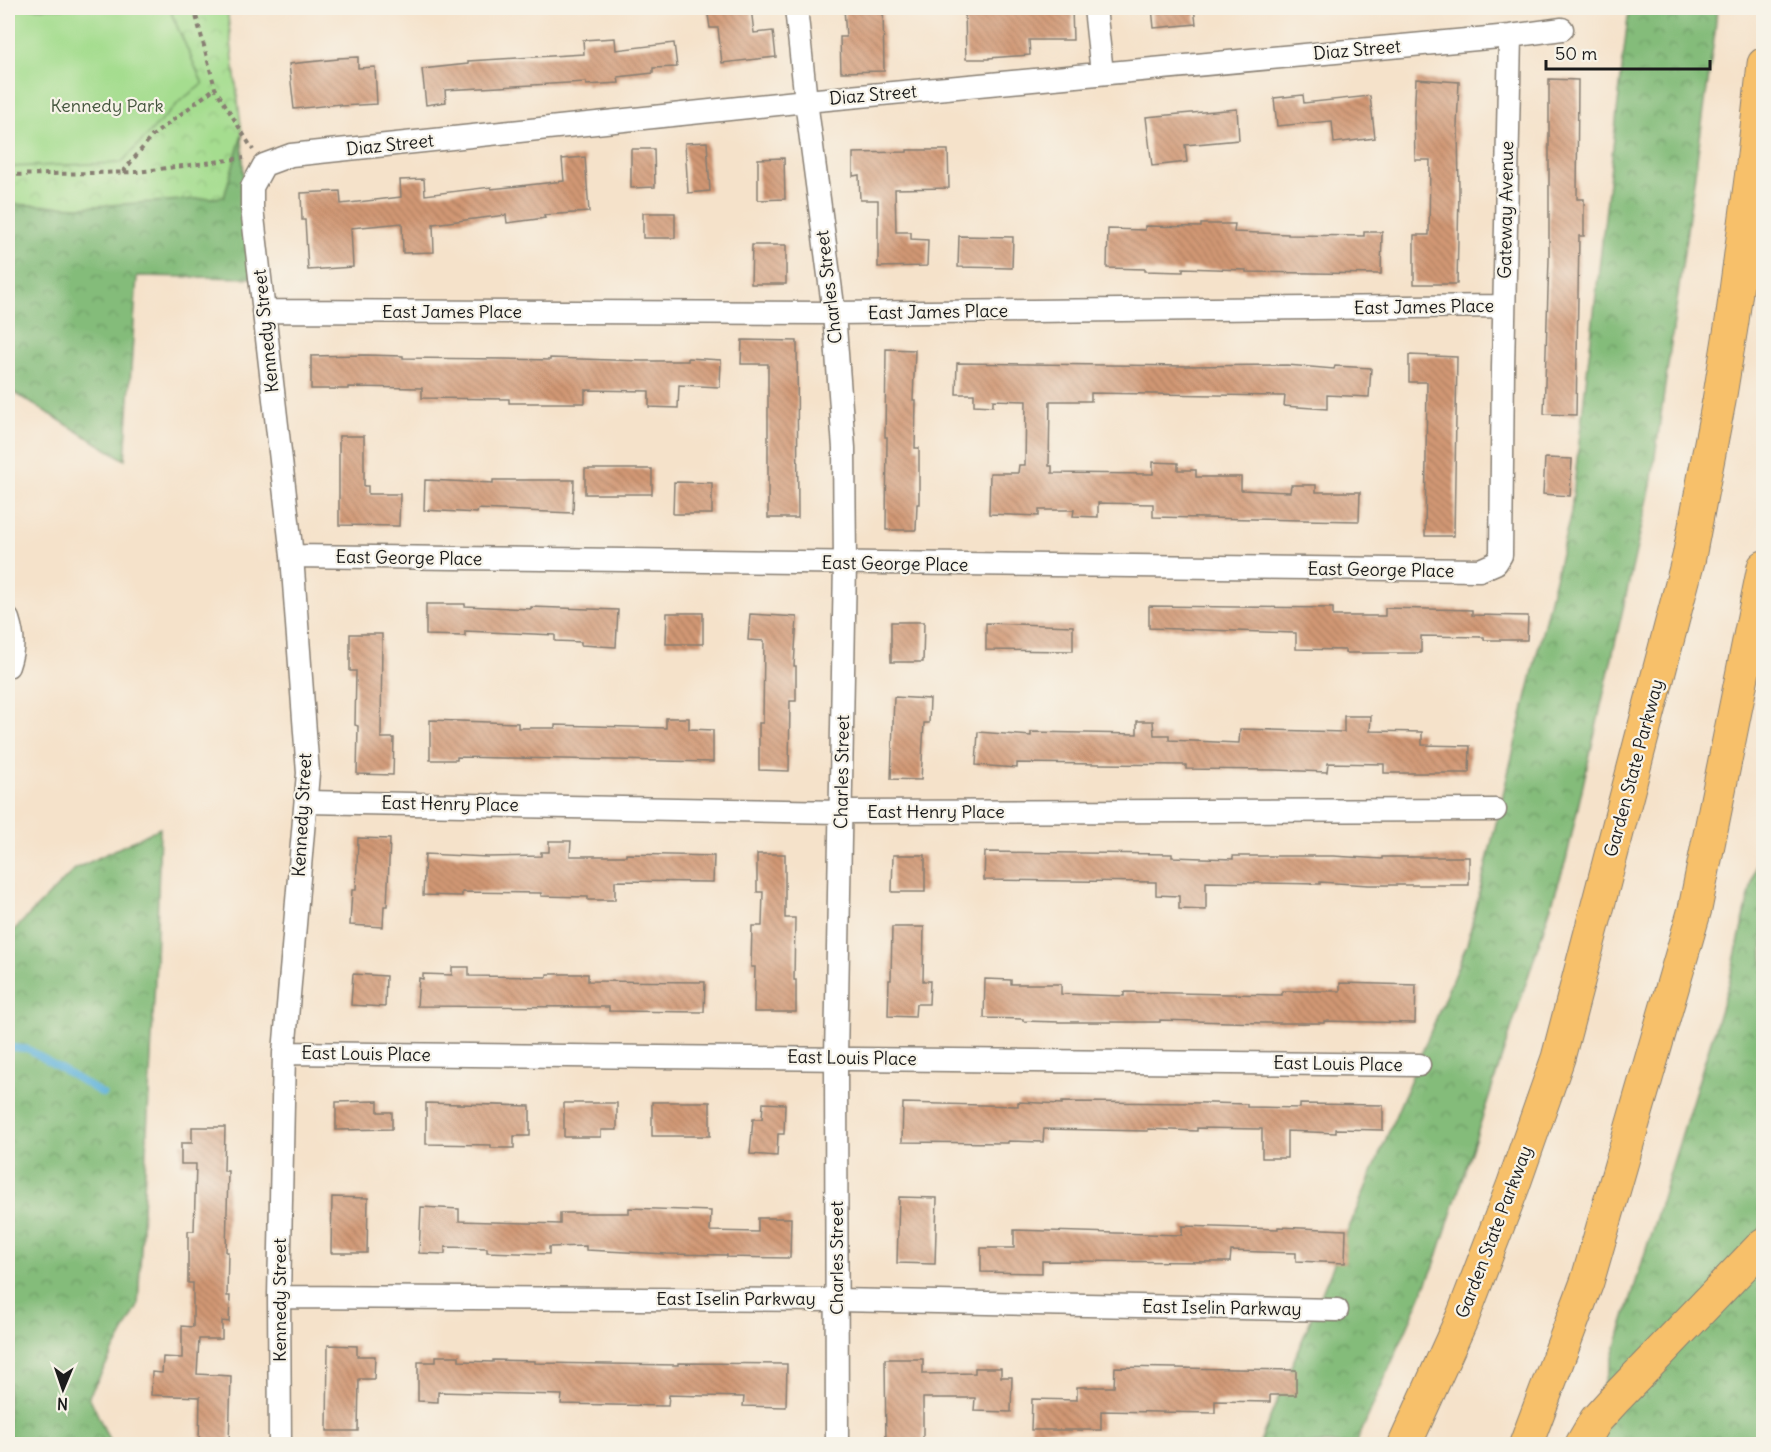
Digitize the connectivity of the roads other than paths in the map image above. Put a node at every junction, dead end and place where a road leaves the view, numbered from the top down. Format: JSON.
{"nodes":[{"id":1,"x":796,"y":8,"type":"edge"},
{"id":2,"x":1095,"y":8,"type":"edge"},
{"id":3,"x":1562,"y":29,"type":"dead end"},
{"id":4,"x":1510,"y":36,"type":"junction"},
{"id":5,"x":1764,"y":64,"type":"edge"},
{"id":6,"x":1102,"y":73,"type":"junction"},
{"id":7,"x":806,"y":101,"type":"junction"},
{"id":8,"x":252,"y":187,"type":"joint"},
{"id":9,"x":1504,"y":306,"type":"junction"},
{"id":10,"x":263,"y":311,"type":"junction"},
{"id":11,"x":834,"y":312,"type":"junction"},
{"id":12,"x":292,"y":556,"type":"junction"},
{"id":13,"x":845,"y":563,"type":"junction"},
{"id":14,"x":1496,"y":563,"type":"joint"},
{"id":15,"x":1764,"y":567,"type":"edge"},
{"id":16,"x":8,"y":620,"type":"edge"},
{"id":17,"x":8,"y":666,"type":"edge"},
{"id":18,"x":306,"y":802,"type":"junction"},
{"id":19,"x":1495,"y":810,"type":"dead end"},
{"id":20,"x":841,"y":812,"type":"junction"},
{"id":21,"x":284,"y":1053,"type":"junction"},
{"id":22,"x":836,"y":1058,"type":"junction"},
{"id":23,"x":1419,"y":1065,"type":"dead end"},
{"id":24,"x":1764,"y":1244,"type":"edge"},
{"id":25,"x":279,"y":1297,"type":"junction"},
{"id":26,"x":837,"y":1300,"type":"junction"},
{"id":27,"x":1337,"y":1310,"type":"dead end"},
{"id":28,"x":280,"y":1444,"type":"edge"},
{"id":29,"x":837,"y":1444,"type":"edge"},
{"id":30,"x":1405,"y":1444,"type":"edge"},
{"id":31,"x":1527,"y":1444,"type":"edge"},
{"id":32,"x":1582,"y":1444,"type":"edge"}],
"edges":[{"from":1,"to":7,"type":"street","name":"Charles Street"},
{"from":2,"to":6,"type":"street"},
{"from":3,"to":4,"type":"street","name":"Diaz Street"},
{"from":4,"to":6,"type":"street","name":"Diaz Street"},
{"from":4,"to":9,"type":"street","name":"Gateway Avenue"},
{"from":5,"to":30,"type":"highway","name":"Garden State Parkway"},
{"from":6,"to":7,"type":"street","name":"Diaz Street"},
{"from":7,"to":8,"type":"street","name":"Diaz Street"},
{"from":7,"to":11,"type":"street","name":"Charles Street"},
{"from":8,"to":10,"type":"street","name":"Kennedy Street"},
{"from":9,"to":11,"type":"street","name":"East James Place"},
{"from":9,"to":14,"type":"street","name":"Gateway Avenue"},
{"from":10,"to":11,"type":"street","name":"East James Place"},
{"from":10,"to":12,"type":"street","name":"Kennedy Street"},
{"from":11,"to":13,"type":"street","name":"Charles Street"},
{"from":12,"to":13,"type":"street","name":"East George Place"},
{"from":12,"to":18,"type":"street","name":"Kennedy Street"},
{"from":13,"to":14,"type":"street","name":"East George Place"},
{"from":13,"to":20,"type":"street","name":"Charles Street"},
{"from":15,"to":31,"type":"highway"},
{"from":16,"to":17,"type":"street"},
{"from":18,"to":20,"type":"street","name":"East Henry Place"},
{"from":18,"to":21,"type":"street","name":"Kennedy Street"},
{"from":19,"to":20,"type":"street","name":"East Henry Place"},
{"from":20,"to":22,"type":"street","name":"Charles Street"},
{"from":21,"to":22,"type":"street","name":"East Louis Place"},
{"from":21,"to":25,"type":"street","name":"Kennedy Street"},
{"from":22,"to":23,"type":"street","name":"East Louis Place"},
{"from":22,"to":26,"type":"street","name":"Charles Street"},
{"from":24,"to":32,"type":"highway"},
{"from":25,"to":26,"type":"street","name":"East Iselin Parkway"},
{"from":25,"to":28,"type":"street","name":"Kennedy Street"},
{"from":26,"to":27,"type":"street","name":"East Iselin Parkway"},
{"from":26,"to":29,"type":"street","name":"Charles Street"}]}
